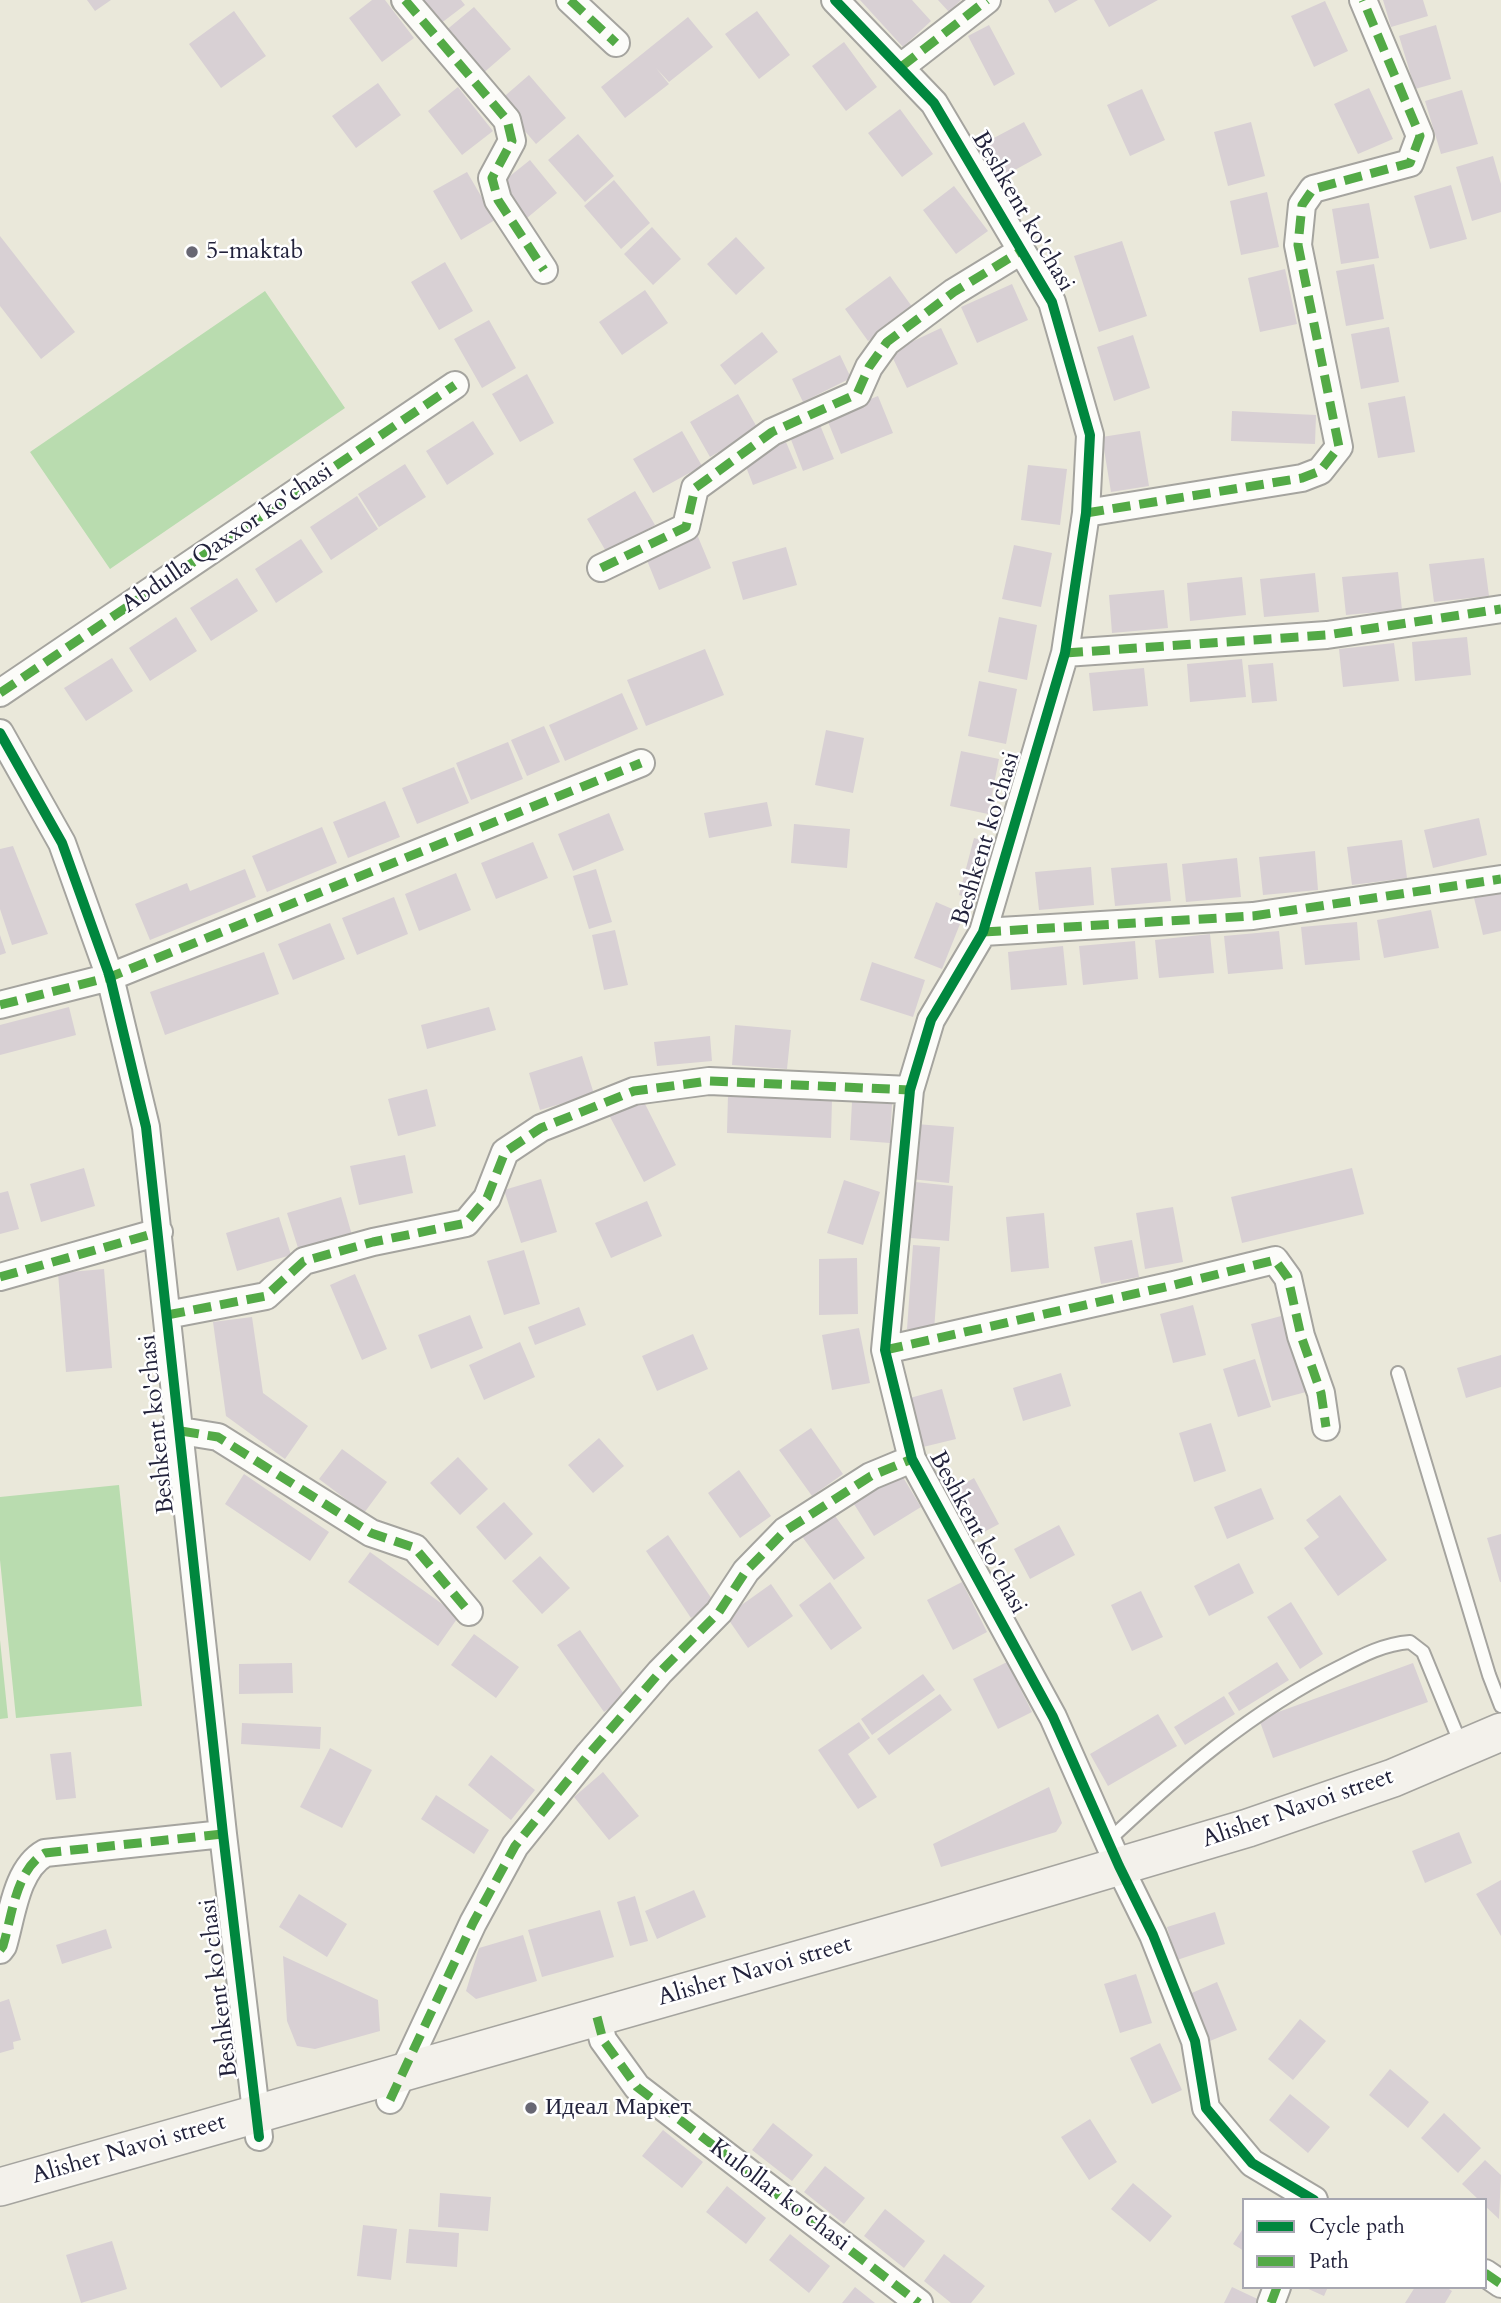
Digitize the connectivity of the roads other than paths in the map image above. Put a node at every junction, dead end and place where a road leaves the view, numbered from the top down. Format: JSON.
{"nodes":[{"id":1,"x":405,"y":0,"type":"edge"},
{"id":2,"x":570,"y":0,"type":"edge"},
{"id":3,"x":835,"y":0,"type":"edge"},
{"id":4,"x":987,"y":0,"type":"edge"},
{"id":5,"x":1363,"y":0,"type":"edge"},
{"id":6,"x":617,"y":43,"type":"dead end"},
{"id":7,"x":901,"y":67,"type":"junction"},
{"id":8,"x":1021,"y":251,"type":"junction"},
{"id":9,"x":544,"y":270,"type":"dead end"},
{"id":10,"x":455,"y":386,"type":"dead end"},
{"id":11,"x":1086,"y":513,"type":"junction"},
{"id":12,"x":601,"y":568,"type":"dead end"},
{"id":13,"x":1501,"y":609,"type":"edge"},
{"id":14,"x":1065,"y":653,"type":"junction"},
{"id":15,"x":0,"y":693,"type":"edge"},
{"id":16,"x":0,"y":733,"type":"edge"},
{"id":17,"x":641,"y":763,"type":"dead end"},
{"id":18,"x":1501,"y":879,"type":"edge"},
{"id":19,"x":983,"y":932,"type":"junction"},
{"id":20,"x":110,"y":977,"type":"junction"},
{"id":21,"x":0,"y":1005,"type":"edge"},
{"id":22,"x":909,"y":1090,"type":"junction"},
{"id":23,"x":159,"y":1231,"type":"junction"},
{"id":24,"x":0,"y":1277,"type":"edge"},
{"id":25,"x":167,"y":1315,"type":"junction"},
{"id":26,"x":885,"y":1350,"type":"junction"},
{"id":27,"x":1398,"y":1373,"type":"dead end"},
{"id":28,"x":1326,"y":1427,"type":"dead end"},
{"id":29,"x":181,"y":1431,"type":"junction"},
{"id":30,"x":912,"y":1459,"type":"junction"},
{"id":31,"x":469,"y":1612,"type":"dead end"},
{"id":32,"x":1501,"y":1706,"type":"edge"},
{"id":33,"x":1501,"y":1732,"type":"edge"},
{"id":34,"x":1463,"y":1748,"type":"junction"},
{"id":35,"x":1501,"y":1758,"type":"edge"},
{"id":36,"x":223,"y":1834,"type":"junction"},
{"id":37,"x":1118,"y":1865,"type":"junction"},
{"id":38,"x":0,"y":1950,"type":"edge"},
{"id":39,"x":600,"y":2029,"type":"junction"},
{"id":40,"x":395,"y":2086,"type":"junction"},
{"id":41,"x":258,"y":2126,"type":"junction"},
{"id":42,"x":0,"y":2187,"type":"edge"},
{"id":43,"x":1311,"y":2198,"type":"edge"},
{"id":44,"x":0,"y":2211,"type":"edge"},
{"id":45,"x":919,"y":2303,"type":"edge"}],
"edges":[{"from":1,"to":9,"type":"street"},
{"from":2,"to":6,"type":"street"},
{"from":3,"to":7,"type":"street","name":"Beshkent ko'chasi"},
{"from":4,"to":7,"type":"street"},
{"from":5,"to":11,"type":"street"},
{"from":7,"to":8,"type":"street","name":"Beshkent ko'chasi"},
{"from":8,"to":11,"type":"street","name":"Beshkent ko'chasi"},
{"from":8,"to":12,"type":"street"},
{"from":10,"to":15,"type":"street","name":"Abdulla Qaxxor ko'chasi"},
{"from":11,"to":14,"type":"street","name":"Beshkent ko'chasi"},
{"from":13,"to":14,"type":"street"},
{"from":14,"to":19,"type":"street","name":"Beshkent ko'chasi"},
{"from":16,"to":20,"type":"street","name":"Beshkent ko'chasi"},
{"from":17,"to":20,"type":"street"},
{"from":18,"to":19,"type":"street"},
{"from":19,"to":22,"type":"street","name":"Beshkent ko'chasi"},
{"from":20,"to":21,"type":"street"},
{"from":20,"to":23,"type":"street","name":"Beshkent ko'chasi"},
{"from":22,"to":25,"type":"street"},
{"from":22,"to":26,"type":"street","name":"Beshkent ko'chasi"},
{"from":23,"to":24,"type":"street"},
{"from":23,"to":25,"type":"street","name":"Beshkent ko'chasi"},
{"from":25,"to":29,"type":"street","name":"Beshkent ko'chasi"},
{"from":26,"to":28,"type":"street"},
{"from":26,"to":30,"type":"street","name":"Beshkent ko'chasi"},
{"from":27,"to":32,"type":"lane"},
{"from":29,"to":31,"type":"street"},
{"from":29,"to":36,"type":"street","name":"Beshkent ko'chasi"},
{"from":30,"to":37,"type":"street","name":"Beshkent ko'chasi"},
{"from":30,"to":40,"type":"street"},
{"from":33,"to":34,"type":"main road","name":"Alisher Navoi street"},
{"from":34,"to":37,"type":"main road","name":"Alisher Navoi street"},
{"from":34,"to":37,"type":"lane"},
{"from":35,"to":37,"type":"main road","name":"Alisher Navoi street"},
{"from":36,"to":38,"type":"street"},
{"from":36,"to":41,"type":"street","name":"Beshkent ko'chasi"},
{"from":37,"to":39,"type":"main road","name":"Alisher Navoi street"},
{"from":37,"to":43,"type":"street"},
{"from":39,"to":40,"type":"main road","name":"Alisher Navoi street"},
{"from":39,"to":45,"type":"street","name":"Kulollar ko'chasi"},
{"from":40,"to":41,"type":"main road","name":"Alisher Navoi street"},
{"from":41,"to":42,"type":"main road","name":"Alisher Navoi street"},
{"from":41,"to":44,"type":"main road","name":"Alisher Navoi street"}]}
